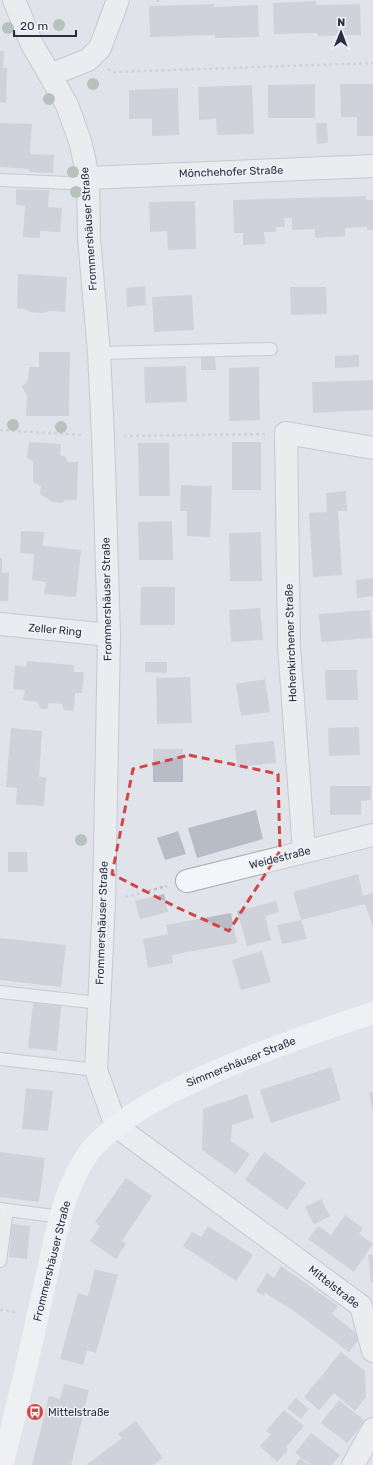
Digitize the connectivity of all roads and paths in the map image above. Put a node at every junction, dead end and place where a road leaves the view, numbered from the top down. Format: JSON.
{"nodes":[{"id":1,"x":118,"y":0,"type":"edge"},
{"id":2,"x":10,"y":4,"type":"edge"},
{"id":3,"x":88,"y":60,"type":"junction"},
{"id":4,"x":373,"y":63,"type":"edge"},
{"id":5,"x":50,"y":74,"type":"junction"},
{"id":6,"x":373,"y":166,"type":"edge"},
{"id":7,"x":88,"y":178,"type":"junction"},
{"id":8,"x":0,"y":180,"type":"edge"},
{"id":9,"x":270,"y":349,"type":"dead end"},
{"id":10,"x":99,"y":353,"type":"junction"},
{"id":11,"x":0,"y":430,"type":"edge"},
{"id":12,"x":286,"y":433,"type":"junction"},
{"id":13,"x":103,"y":436,"type":"junction"},
{"id":14,"x":373,"y":448,"type":"edge"},
{"id":15,"x":0,"y":624,"type":"edge"},
{"id":16,"x":109,"y":635,"type":"junction"},
{"id":17,"x":373,"y":835,"type":"edge"},
{"id":18,"x":304,"y":852,"type":"junction"},
{"id":19,"x":187,"y":881,"type":"joint"},
{"id":20,"x":104,"y":902,"type":"junction"},
{"id":21,"x":0,"y":992,"type":"edge"},
{"id":22,"x":99,"y":1003,"type":"junction"},
{"id":23,"x":373,"y":1013,"type":"edge"},
{"id":24,"x":0,"y":1060,"type":"edge"},
{"id":25,"x":96,"y":1070,"type":"junction"},
{"id":26,"x":116,"y":1126,"type":"junction"},
{"id":27,"x":3,"y":1209,"type":"edge"},
{"id":28,"x":61,"y":1217,"type":"junction"},
{"id":29,"x":0,"y":1262,"type":"edge"},
{"id":30,"x":367,"y":1305,"type":"edge"},
{"id":31,"x":373,"y":1352,"type":"edge"},
{"id":32,"x":373,"y":1429,"type":"edge"},
{"id":33,"x":2,"y":1465,"type":"edge"},
{"id":34,"x":353,"y":1465,"type":"edge"}],
"edges":[{"from":1,"to":3,"type":"street"},
{"from":2,"to":5,"type":"street","name":"Frommershäuser Straße"},
{"from":3,"to":4,"type":"path"},
{"from":3,"to":5,"type":"street"},
{"from":5,"to":7,"type":"street","name":"Frommershäuser Straße"},
{"from":6,"to":7,"type":"street","name":"Mönchehofer Straße"},
{"from":7,"to":8,"type":"lane"},
{"from":7,"to":10,"type":"street","name":"Frommershäuser Straße"},
{"from":9,"to":10,"type":"lane"},
{"from":10,"to":13,"type":"street","name":"Frommershäuser Straße"},
{"from":11,"to":13,"type":"path"},
{"from":12,"to":13,"type":"path"},
{"from":12,"to":14,"type":"street"},
{"from":12,"to":18,"type":"street","name":"Hohenkirchener Straße"},
{"from":13,"to":16,"type":"street","name":"Frommershäuser Straße"},
{"from":15,"to":16,"type":"street","name":"Zeller Ring"},
{"from":16,"to":20,"type":"street","name":"Frommershäuser Straße"},
{"from":17,"to":18,"type":"street","name":"Weidestraße"},
{"from":18,"to":19,"type":"street","name":"Weidestraße"},
{"from":19,"to":20,"type":"path"},
{"from":20,"to":22,"type":"street","name":"Frommershäuser Straße"},
{"from":21,"to":22,"type":"lane"},
{"from":22,"to":25,"type":"street","name":"Frommershäuser Straße"},
{"from":23,"to":26,"type":"street","name":"Simmershäuser Straße"},
{"from":24,"to":25,"type":"lane"},
{"from":25,"to":26,"type":"street","name":"Frommershäuser Straße"},
{"from":26,"to":28,"type":"street","name":"Frommershäuser Straße"},
{"from":26,"to":30,"type":"street","name":"Mittelstraße"},
{"from":27,"to":28,"type":"lane"},
{"from":27,"to":29,"type":"lane"},
{"from":28,"to":33,"type":"street","name":"Frommershäuser Straße"},
{"from":30,"to":31,"type":"street","name":"Mittelstraße"},
{"from":32,"to":34,"type":"street"}]}
